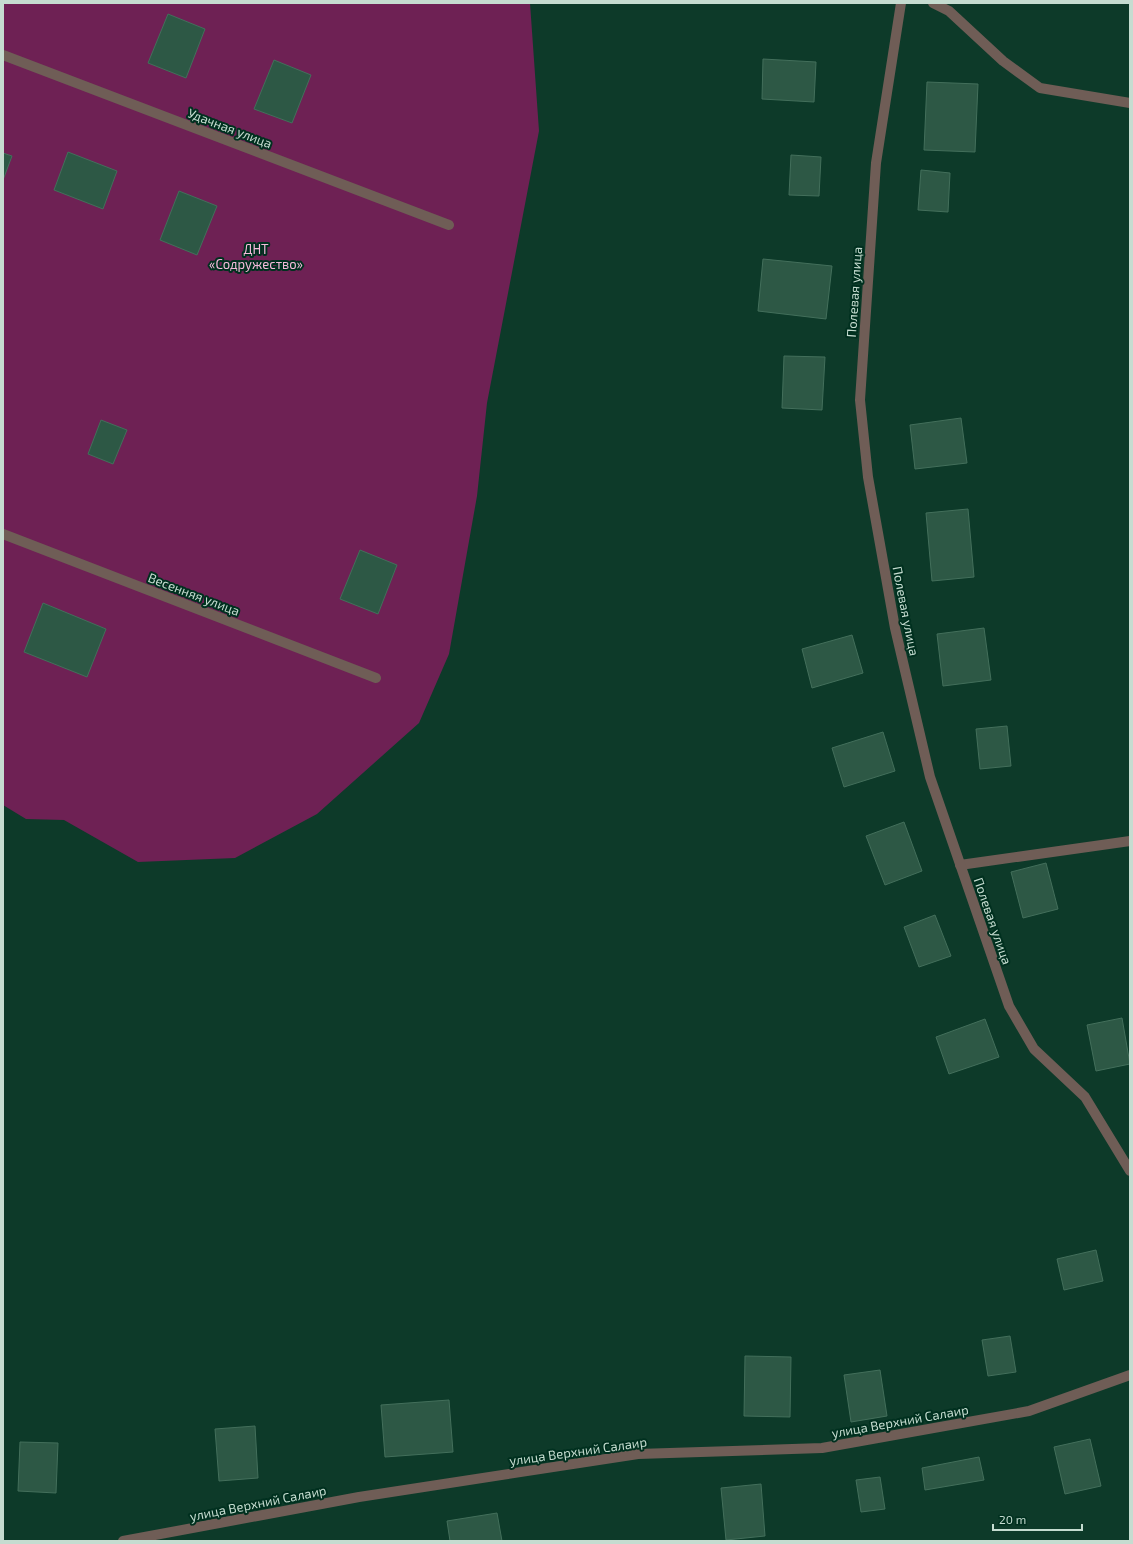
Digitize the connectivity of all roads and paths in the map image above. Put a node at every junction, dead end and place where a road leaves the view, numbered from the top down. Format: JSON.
{"nodes":[{"id":1,"x":901,"y":3,"type":"edge"},
{"id":2,"x":932,"y":3,"type":"edge"},
{"id":3,"x":3,"y":55,"type":"edge"},
{"id":4,"x":1130,"y":103,"type":"edge"},
{"id":5,"x":448,"y":225,"type":"dead end"},
{"id":6,"x":3,"y":534,"type":"edge"},
{"id":7,"x":376,"y":678,"type":"dead end"},
{"id":8,"x":1130,"y":841,"type":"edge"},
{"id":9,"x":960,"y":865,"type":"junction"},
{"id":10,"x":1130,"y":1171,"type":"edge"},
{"id":11,"x":1130,"y":1376,"type":"edge"},
{"id":12,"x":123,"y":1541,"type":"edge"}],
"edges":[{"from":1,"to":9,"type":"street","name":"Полевая улица"},
{"from":2,"to":4,"type":"street"},
{"from":3,"to":5,"type":"street","name":"Удачная улица"},
{"from":6,"to":7,"type":"street","name":"Весенняя улица"},
{"from":8,"to":9,"type":"street"},
{"from":9,"to":10,"type":"street","name":"Полевая улица"},
{"from":11,"to":12,"type":"street","name":"улица Верхний Салаир"}]}
